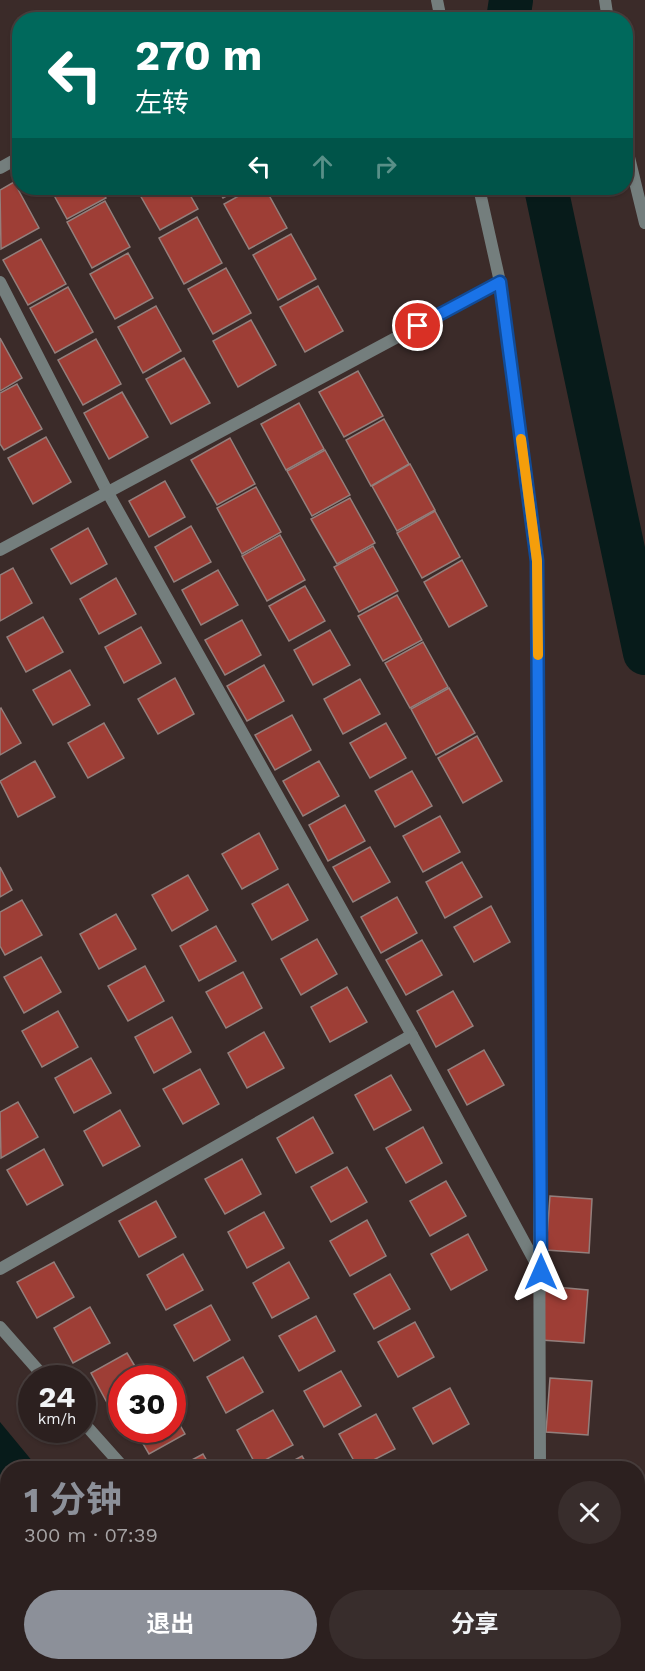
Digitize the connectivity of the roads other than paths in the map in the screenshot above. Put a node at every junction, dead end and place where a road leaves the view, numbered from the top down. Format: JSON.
{"nodes":[{"id":1,"x":633,"y":174,"type":"edge"},
{"id":2,"x":481,"y":195,"type":"edge"},
{"id":3,"x":645,"y":223,"type":"edge"},
{"id":4,"x":0,"y":282,"type":"edge"},
{"id":5,"x":500,"y":282,"type":"junction"},
{"id":6,"x":108,"y":493,"type":"junction"},
{"id":7,"x":0,"y":550,"type":"edge"},
{"id":8,"x":412,"y":1035,"type":"junction"},
{"id":9,"x":0,"y":1269,"type":"edge"},
{"id":10,"x":541,"y":1272,"type":"junction"},
{"id":11,"x":0,"y":1327,"type":"edge"},
{"id":12,"x":34,"y":1365,"type":"edge"},
{"id":13,"x":96,"y":1437,"type":"edge"},
{"id":14,"x":118,"y":1461,"type":"edge"},
{"id":15,"x":540,"y":1461,"type":"edge"}],
"edges":[{"from":1,"to":3,"type":"street"},
{"from":2,"to":5,"type":"street"},
{"from":4,"to":6,"type":"street"},
{"from":5,"to":6,"type":"street"},
{"from":5,"to":10,"type":"street"},
{"from":6,"to":7,"type":"street"},
{"from":6,"to":8,"type":"street"},
{"from":8,"to":9,"type":"street"},
{"from":8,"to":10,"type":"street"},
{"from":10,"to":15,"type":"street"},
{"from":11,"to":12,"type":"street"},
{"from":13,"to":14,"type":"street"}]}
